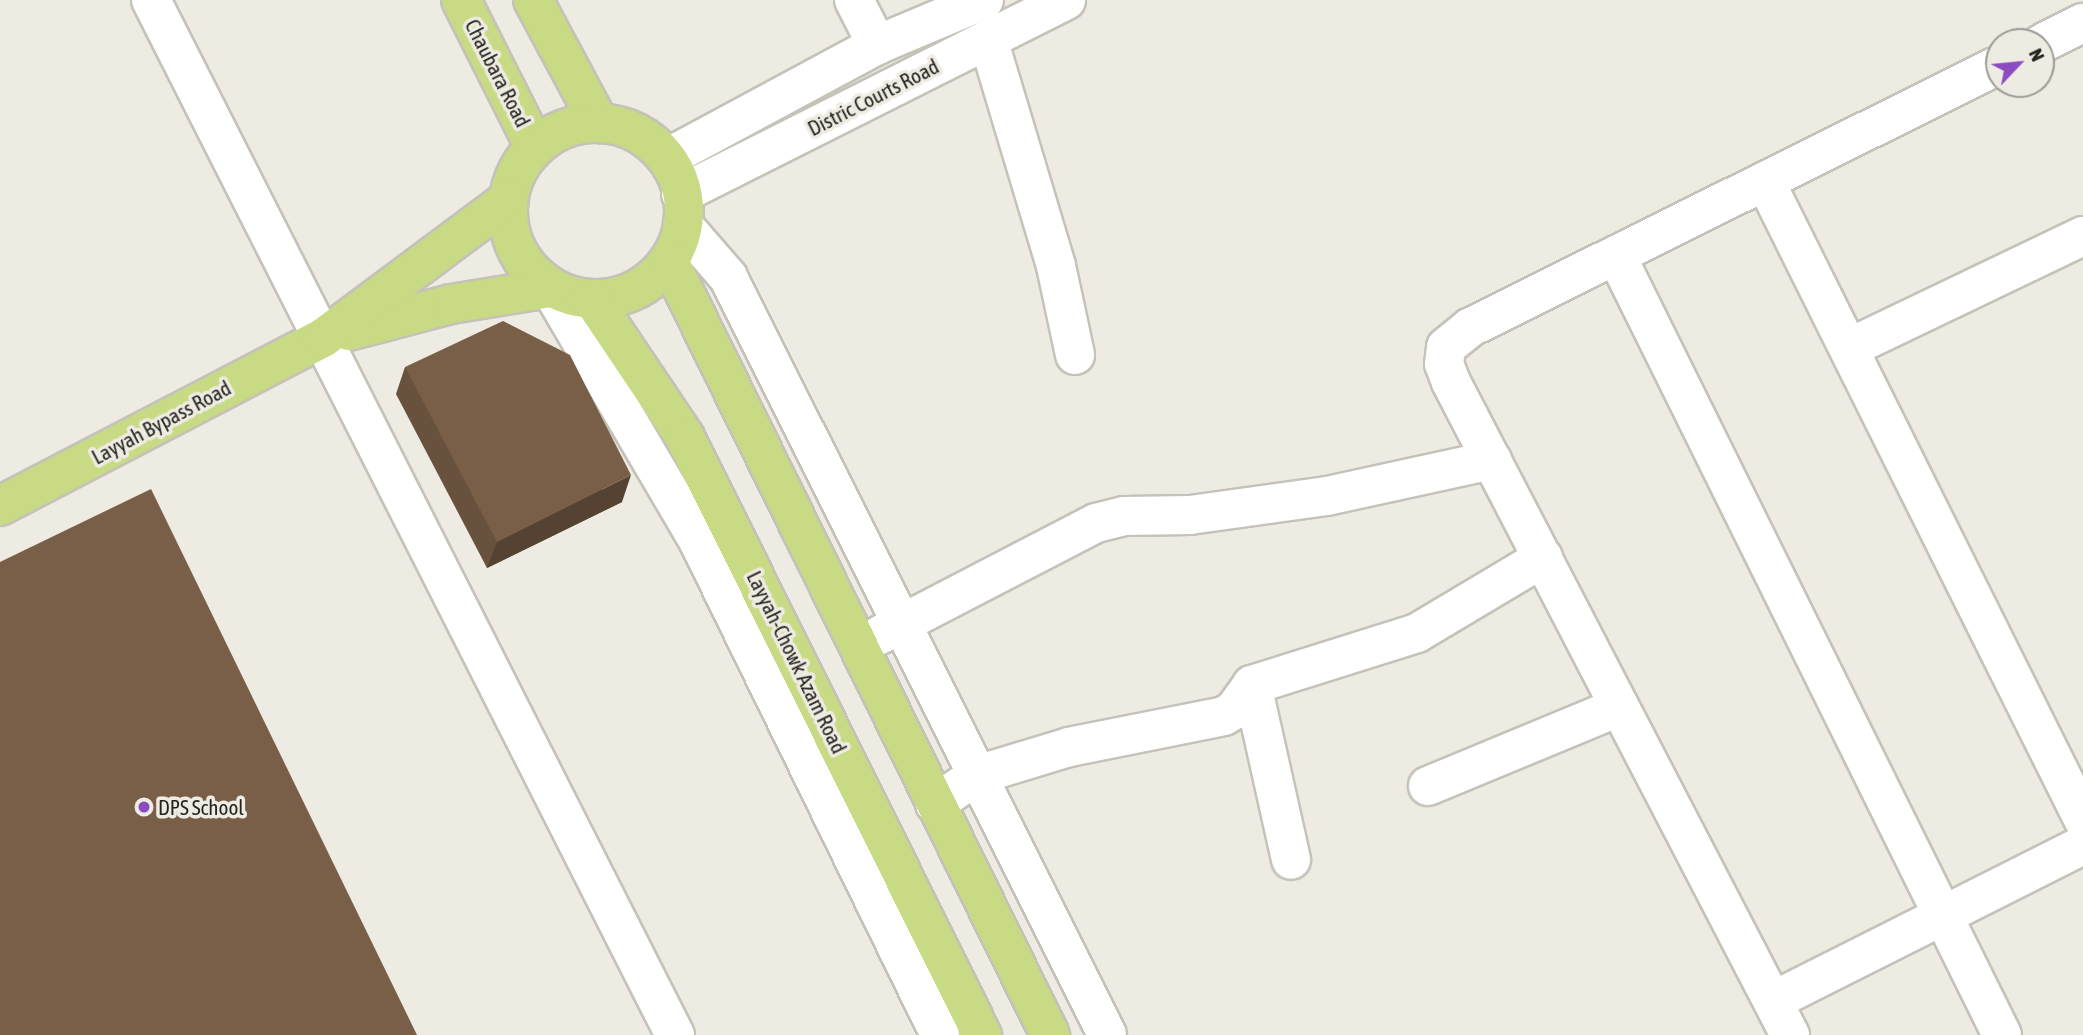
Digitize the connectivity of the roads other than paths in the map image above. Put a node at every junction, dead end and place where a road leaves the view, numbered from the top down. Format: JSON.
{"nodes":[{"id":1,"x":151,"y":0,"type":"edge"},
{"id":2,"x":461,"y":0,"type":"edge"},
{"id":3,"x":533,"y":0,"type":"edge"},
{"id":4,"x":854,"y":0,"type":"edge"},
{"id":5,"x":984,"y":0,"type":"edge"},
{"id":6,"x":1066,"y":0,"type":"edge"},
{"id":7,"x":2083,"y":23,"type":"edge"},
{"id":8,"x":2055,"y":37,"type":"edge"},
{"id":9,"x":988,"y":39,"type":"junction"},
{"id":10,"x":877,"y":45,"type":"junction"},
{"id":11,"x":1985,"y":72,"type":"edge"},
{"id":12,"x":600,"y":123,"type":"junction"},
{"id":13,"x":534,"y":147,"type":"junction"},
{"id":14,"x":667,"y":158,"type":"junction"},
{"id":15,"x":1765,"y":181,"type":"junction"},
{"id":16,"x":508,"y":200,"type":"junction"},
{"id":17,"x":682,"y":210,"type":"junction"},
{"id":18,"x":2083,"y":236,"type":"edge"},
{"id":19,"x":1616,"y":255,"type":"junction"},
{"id":20,"x":669,"y":261,"type":"junction"},
{"id":21,"x":550,"y":288,"type":"junction"},
{"id":22,"x":593,"y":300,"type":"junction"},
{"id":23,"x":323,"y":338,"type":"junction"},
{"id":24,"x":1849,"y":348,"type":"junction"},
{"id":25,"x":1075,"y":355,"type":"dead end"},
{"id":26,"x":1492,"y":460,"type":"junction"},
{"id":27,"x":0,"y":506,"type":"edge"},
{"id":28,"x":1543,"y":558,"type":"junction"},
{"id":29,"x":901,"y":624,"type":"junction"},
{"id":30,"x":858,"y":645,"type":"junction"},
{"id":31,"x":1252,"y":685,"type":"junction"},
{"id":32,"x":1619,"y":707,"type":"junction"},
{"id":33,"x":977,"y":775,"type":"junction"},
{"id":34,"x":1428,"y":786,"type":"dead end"},
{"id":35,"x":936,"y":804,"type":"junction"},
{"id":36,"x":2083,"y":819,"type":"edge"},
{"id":37,"x":2083,"y":845,"type":"edge"},
{"id":38,"x":1291,"y":860,"type":"dead end"},
{"id":39,"x":1942,"y":915,"type":"junction"},
{"id":40,"x":1773,"y":1001,"type":"junction"},
{"id":41,"x":675,"y":1035,"type":"edge"},
{"id":42,"x":940,"y":1035,"type":"edge"},
{"id":43,"x":982,"y":1035,"type":"edge"},
{"id":44,"x":1050,"y":1035,"type":"edge"},
{"id":45,"x":1107,"y":1035,"type":"edge"},
{"id":46,"x":1790,"y":1035,"type":"edge"},
{"id":47,"x":2002,"y":1035,"type":"edge"}],
"edges":[{"from":1,"to":23,"type":"street"},
{"from":2,"to":13,"type":"main road","name":"Chaubara Road"},
{"from":3,"to":12,"type":"main road"},
{"from":4,"to":10,"type":"street"},
{"from":5,"to":10,"type":"street","name":"Distric Courts Road"},
{"from":6,"to":9,"type":"street","name":"Distric Courts Road"},
{"from":7,"to":8,"type":"street"},
{"from":9,"to":17,"type":"street","name":"Distric Courts Road"},
{"from":9,"to":25,"type":"street"},
{"from":10,"to":14,"type":"street","name":"Distric Courts Road"},
{"from":11,"to":15,"type":"street"},
{"from":12,"to":13,"type":"main road"},
{"from":12,"to":14,"type":"main road"},
{"from":13,"to":16,"type":"main road"},
{"from":14,"to":17,"type":"main road"},
{"from":15,"to":19,"type":"street"},
{"from":15,"to":24,"type":"street"},
{"from":16,"to":21,"type":"main road"},
{"from":16,"to":23,"type":"main road","name":"Layyah Bypass Road"},
{"from":17,"to":20,"type":"main road"},
{"from":17,"to":29,"type":"street"},
{"from":18,"to":24,"type":"street"},
{"from":19,"to":26,"type":"street"},
{"from":19,"to":39,"type":"street"},
{"from":20,"to":22,"type":"main road"},
{"from":20,"to":30,"type":"main road"},
{"from":21,"to":22,"type":"main road"},
{"from":21,"to":23,"type":"main road","name":"Layyah Bypass Road"},
{"from":21,"to":42,"type":"street"},
{"from":22,"to":43,"type":"main road","name":"Layyah-Chowk Azam Road"},
{"from":23,"to":27,"type":"main road","name":"Layyah Bypass Road"},
{"from":23,"to":41,"type":"street"},
{"from":24,"to":36,"type":"street"},
{"from":26,"to":28,"type":"street"},
{"from":26,"to":29,"type":"street"},
{"from":28,"to":31,"type":"street"},
{"from":28,"to":32,"type":"street"},
{"from":29,"to":30,"type":"street"},
{"from":29,"to":33,"type":"street"},
{"from":30,"to":35,"type":"main road"},
{"from":31,"to":33,"type":"street"},
{"from":31,"to":38,"type":"street"},
{"from":32,"to":34,"type":"street"},
{"from":32,"to":40,"type":"street"},
{"from":33,"to":35,"type":"street"},
{"from":33,"to":45,"type":"street"},
{"from":35,"to":44,"type":"main road"},
{"from":37,"to":39,"type":"street"},
{"from":39,"to":40,"type":"street"},
{"from":39,"to":47,"type":"street"},
{"from":40,"to":46,"type":"street"}]}
